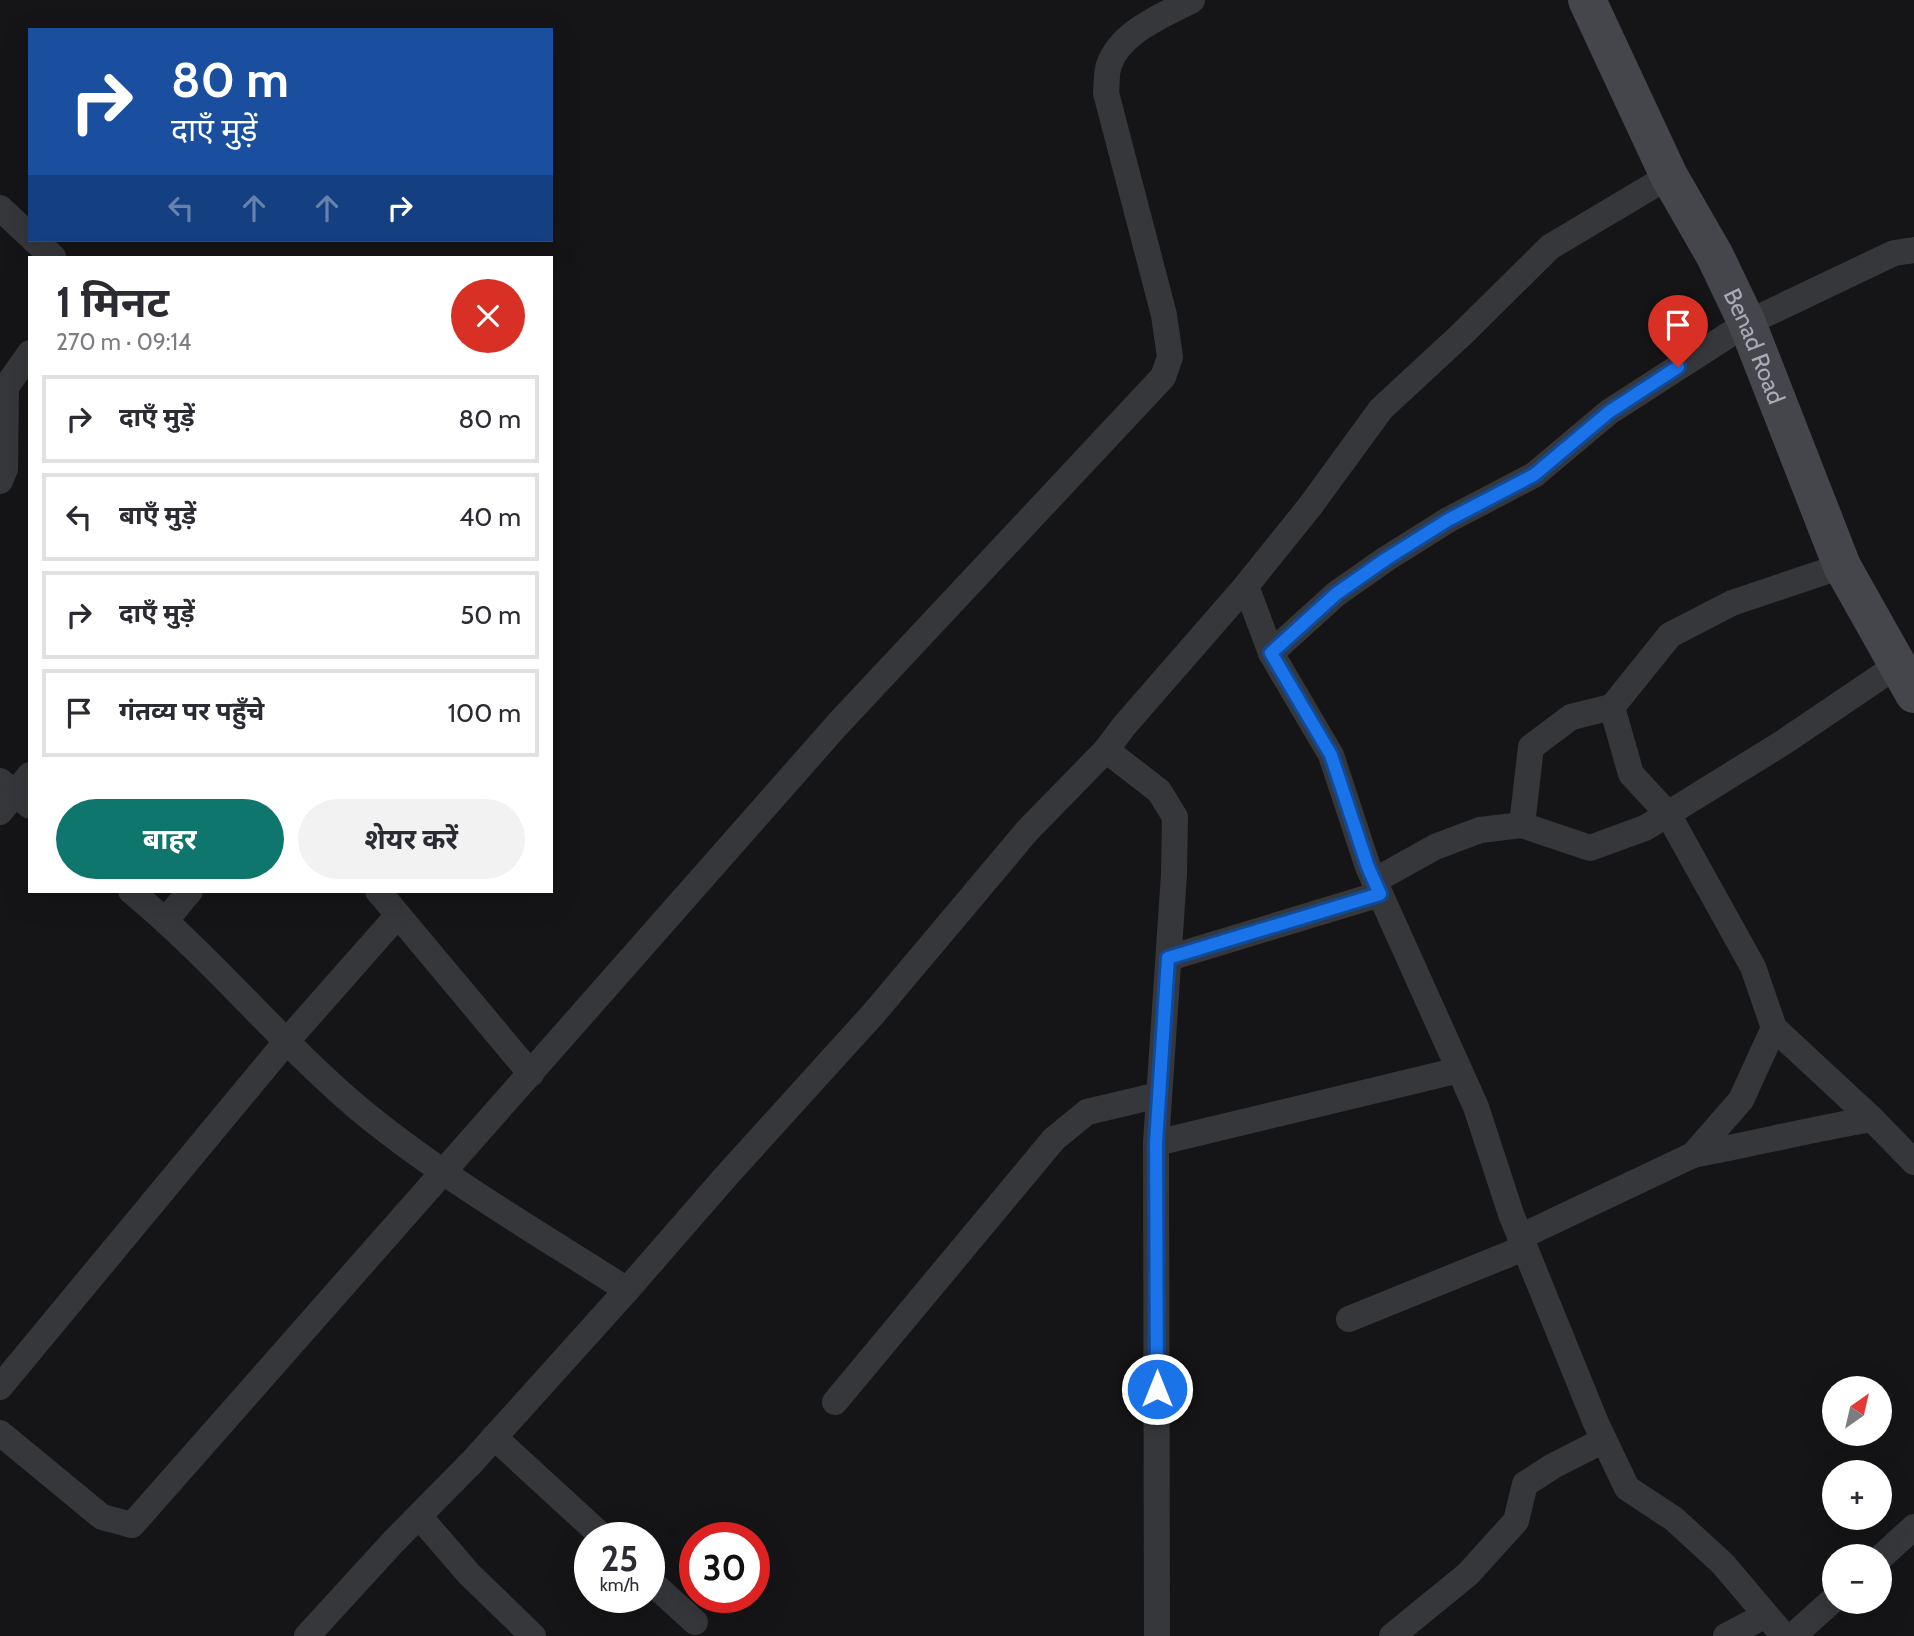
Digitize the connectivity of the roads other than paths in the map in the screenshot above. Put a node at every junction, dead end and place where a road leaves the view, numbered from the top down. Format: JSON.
{"nodes":[{"id":1,"x":1192,"y":0,"type":"edge"},
{"id":2,"x":1587,"y":0,"type":"edge"},
{"id":3,"x":1669,"y":176,"type":"junction"},
{"id":4,"x":0,"y":208,"type":"edge"},
{"id":5,"x":28,"y":234,"type":"edge"},
{"id":6,"x":36,"y":242,"type":"edge"},
{"id":7,"x":1914,"y":250,"type":"edge"},
{"id":8,"x":52,"y":256,"type":"edge"},
{"id":9,"x":1748,"y":323,"type":"junction"},
{"id":10,"x":28,"y":356,"type":"edge"},
{"id":11,"x":0,"y":481,"type":"edge"},
{"id":12,"x":1842,"y":566,"type":"junction"},
{"id":13,"x":1246,"y":586,"type":"junction"},
{"id":14,"x":1271,"y":653,"type":"junction"},
{"id":15,"x":1907,"y":679,"type":"edge"},
{"id":16,"x":1612,"y":707,"type":"junction"},
{"id":17,"x":1106,"y":750,"type":"junction"},
{"id":18,"x":1668,"y":814,"type":"junction"},
{"id":19,"x":1522,"y":825,"type":"junction"},
{"id":20,"x":1377,"y":887,"type":"junction"},
{"id":21,"x":133,"y":893,"type":"edge"},
{"id":22,"x":188,"y":893,"type":"edge"},
{"id":23,"x":380,"y":893,"type":"edge"},
{"id":24,"x":398,"y":915,"type":"junction"},
{"id":25,"x":166,"y":920,"type":"junction"},
{"id":26,"x":1168,"y":958,"type":"junction"},
{"id":27,"x":1774,"y":1028,"type":"junction"},
{"id":28,"x":286,"y":1042,"type":"junction"},
{"id":29,"x":1459,"y":1070,"type":"junction"},
{"id":30,"x":531,"y":1074,"type":"junction"},
{"id":31,"x":1159,"y":1095,"type":"junction"},
{"id":32,"x":1872,"y":1119,"type":"junction"},
{"id":33,"x":1156,"y":1143,"type":"junction"},
{"id":34,"x":1693,"y":1155,"type":"junction"},
{"id":35,"x":1914,"y":1162,"type":"edge"},
{"id":36,"x":445,"y":1172,"type":"junction"},
{"id":37,"x":1522,"y":1242,"type":"junction"},
{"id":38,"x":627,"y":1290,"type":"junction"},
{"id":39,"x":1349,"y":1319,"type":"dead end"},
{"id":40,"x":0,"y":1387,"type":"edge"},
{"id":41,"x":835,"y":1402,"type":"dead end"},
{"id":42,"x":0,"y":1433,"type":"edge"},
{"id":43,"x":494,"y":1437,"type":"junction"},
{"id":44,"x":1604,"y":1440,"type":"junction"},
{"id":45,"x":419,"y":1516,"type":"junction"},
{"id":46,"x":587,"y":1522,"type":"edge"},
{"id":47,"x":1914,"y":1527,"type":"edge"},
{"id":48,"x":1892,"y":1547,"type":"edge"},
{"id":49,"x":665,"y":1595,"type":"edge"},
{"id":50,"x":1822,"y":1610,"type":"edge"},
{"id":51,"x":1766,"y":1615,"type":"junction"},
{"id":52,"x":695,"y":1622,"type":"dead end"},
{"id":53,"x":307,"y":1636,"type":"edge"},
{"id":54,"x":533,"y":1636,"type":"edge"},
{"id":55,"x":1157,"y":1636,"type":"edge"},
{"id":56,"x":1392,"y":1636,"type":"edge"},
{"id":57,"x":1726,"y":1636,"type":"edge"},
{"id":58,"x":1784,"y":1636,"type":"edge"},
{"id":59,"x":1793,"y":1636,"type":"edge"}],
"edges":[{"from":1,"to":30,"type":"street"},
{"from":2,"to":3,"type":"main road","name":"Benad Road"},
{"from":3,"to":9,"type":"main road","name":"Benad Road"},
{"from":3,"to":13,"type":"street"},
{"from":4,"to":5,"type":"street"},
{"from":6,"to":8,"type":"street"},
{"from":7,"to":9,"type":"street"},
{"from":9,"to":12,"type":"main road","name":"Benad Road"},
{"from":9,"to":14,"type":"street"},
{"from":10,"to":11,"type":"street"},
{"from":12,"to":15,"type":"main road","name":"Benad Road"},
{"from":12,"to":16,"type":"street"},
{"from":13,"to":14,"type":"street"},
{"from":13,"to":17,"type":"street"},
{"from":14,"to":20,"type":"street"},
{"from":15,"to":18,"type":"street"},
{"from":16,"to":18,"type":"street"},
{"from":16,"to":19,"type":"street"},
{"from":17,"to":26,"type":"street"},
{"from":17,"to":38,"type":"street"},
{"from":18,"to":19,"type":"street"},
{"from":18,"to":27,"type":"street"},
{"from":19,"to":20,"type":"street"},
{"from":20,"to":26,"type":"street"},
{"from":20,"to":29,"type":"street"},
{"from":21,"to":25,"type":"street"},
{"from":22,"to":25,"type":"street"},
{"from":23,"to":24,"type":"street"},
{"from":24,"to":28,"type":"street"},
{"from":24,"to":30,"type":"street"},
{"from":25,"to":28,"type":"street"},
{"from":26,"to":31,"type":"street"},
{"from":27,"to":32,"type":"street"},
{"from":27,"to":34,"type":"street"},
{"from":28,"to":36,"type":"street"},
{"from":28,"to":40,"type":"street"},
{"from":29,"to":33,"type":"street"},
{"from":29,"to":37,"type":"street"},
{"from":30,"to":36,"type":"street"},
{"from":31,"to":33,"type":"street"},
{"from":31,"to":41,"type":"street"},
{"from":32,"to":34,"type":"street"},
{"from":32,"to":35,"type":"street"},
{"from":33,"to":55,"type":"street"},
{"from":34,"to":37,"type":"street"},
{"from":36,"to":38,"type":"street"},
{"from":36,"to":42,"type":"street"},
{"from":37,"to":39,"type":"street"},
{"from":37,"to":44,"type":"street"},
{"from":38,"to":43,"type":"street"},
{"from":43,"to":45,"type":"street"},
{"from":43,"to":46,"type":"street"},
{"from":44,"to":51,"type":"street"},
{"from":44,"to":56,"type":"street"},
{"from":45,"to":53,"type":"street"},
{"from":45,"to":54,"type":"street"},
{"from":47,"to":48,"type":"street"},
{"from":49,"to":52,"type":"street"},
{"from":50,"to":59,"type":"street"},
{"from":51,"to":57,"type":"street"},
{"from":51,"to":58,"type":"street"}]}
